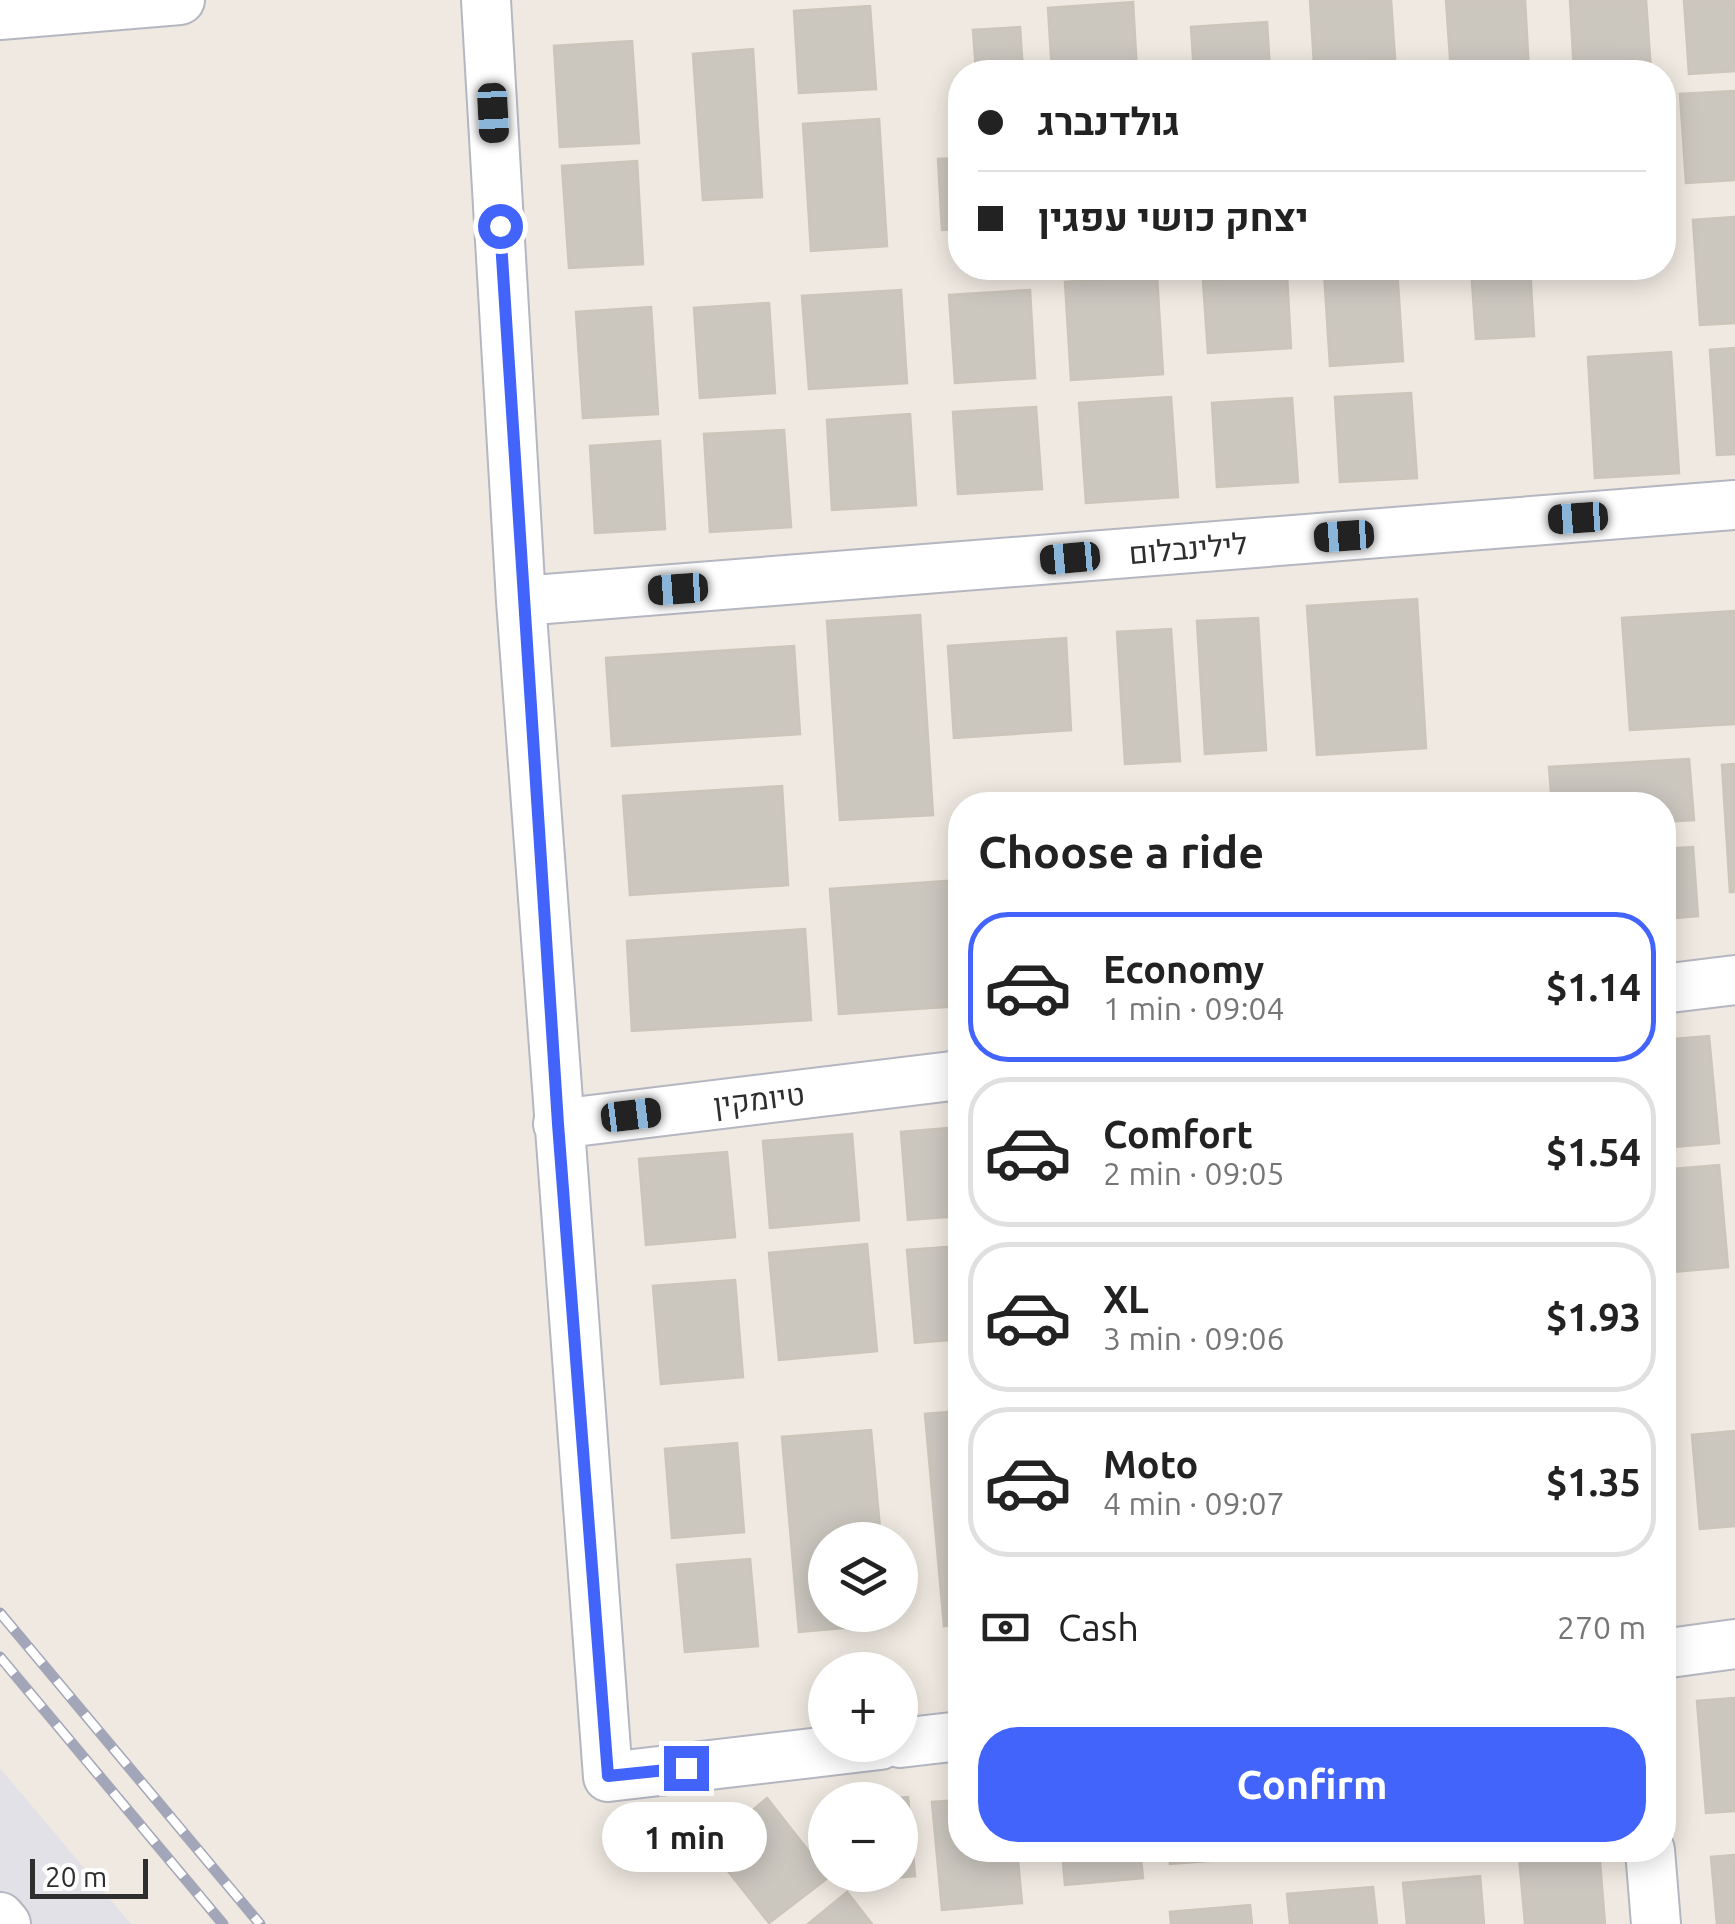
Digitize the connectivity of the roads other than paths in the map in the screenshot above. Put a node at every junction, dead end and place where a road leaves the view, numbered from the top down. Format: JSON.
{"nodes":[{"id":1,"x":180,"y":0,"type":"edge"},
{"id":2,"x":486,"y":0,"type":"edge"},
{"id":3,"x":0,"y":16,"type":"edge"},
{"id":4,"x":1735,"y":505,"type":"edge"},
{"id":5,"x":522,"y":601,"type":"junction"},
{"id":6,"x":1735,"y":980,"type":"edge"},
{"id":7,"x":1676,"y":986,"type":"edge"},
{"id":8,"x":948,"y":1076,"type":"edge"},
{"id":9,"x":558,"y":1124,"type":"junction"},
{"id":10,"x":1735,"y":1644,"type":"edge"},
{"id":11,"x":1676,"y":1652,"type":"edge"},
{"id":12,"x":948,"y":1737,"type":"edge"},
{"id":13,"x":918,"y":1741,"type":"edge"},
{"id":14,"x":808,"y":1753,"type":"edge"},
{"id":15,"x":1651,"y":1862,"type":"edge"},
{"id":16,"x":0,"y":1917,"type":"edge"},
{"id":17,"x":6,"y":1924,"type":"edge"},
{"id":18,"x":1656,"y":1924,"type":"edge"}],
"edges":[{"from":1,"to":3,"type":"street"},
{"from":2,"to":5,"type":"street"},
{"from":4,"to":5,"type":"street","name":"לילינבלום"},
{"from":5,"to":9,"type":"street"},
{"from":6,"to":7,"type":"street"},
{"from":8,"to":9,"type":"street","name":"טיומקין"},
{"from":9,"to":14,"type":"street"},
{"from":10,"to":11,"type":"street"},
{"from":12,"to":13,"type":"street"},
{"from":15,"to":18,"type":"street"},
{"from":16,"to":17,"type":"street"}]}
